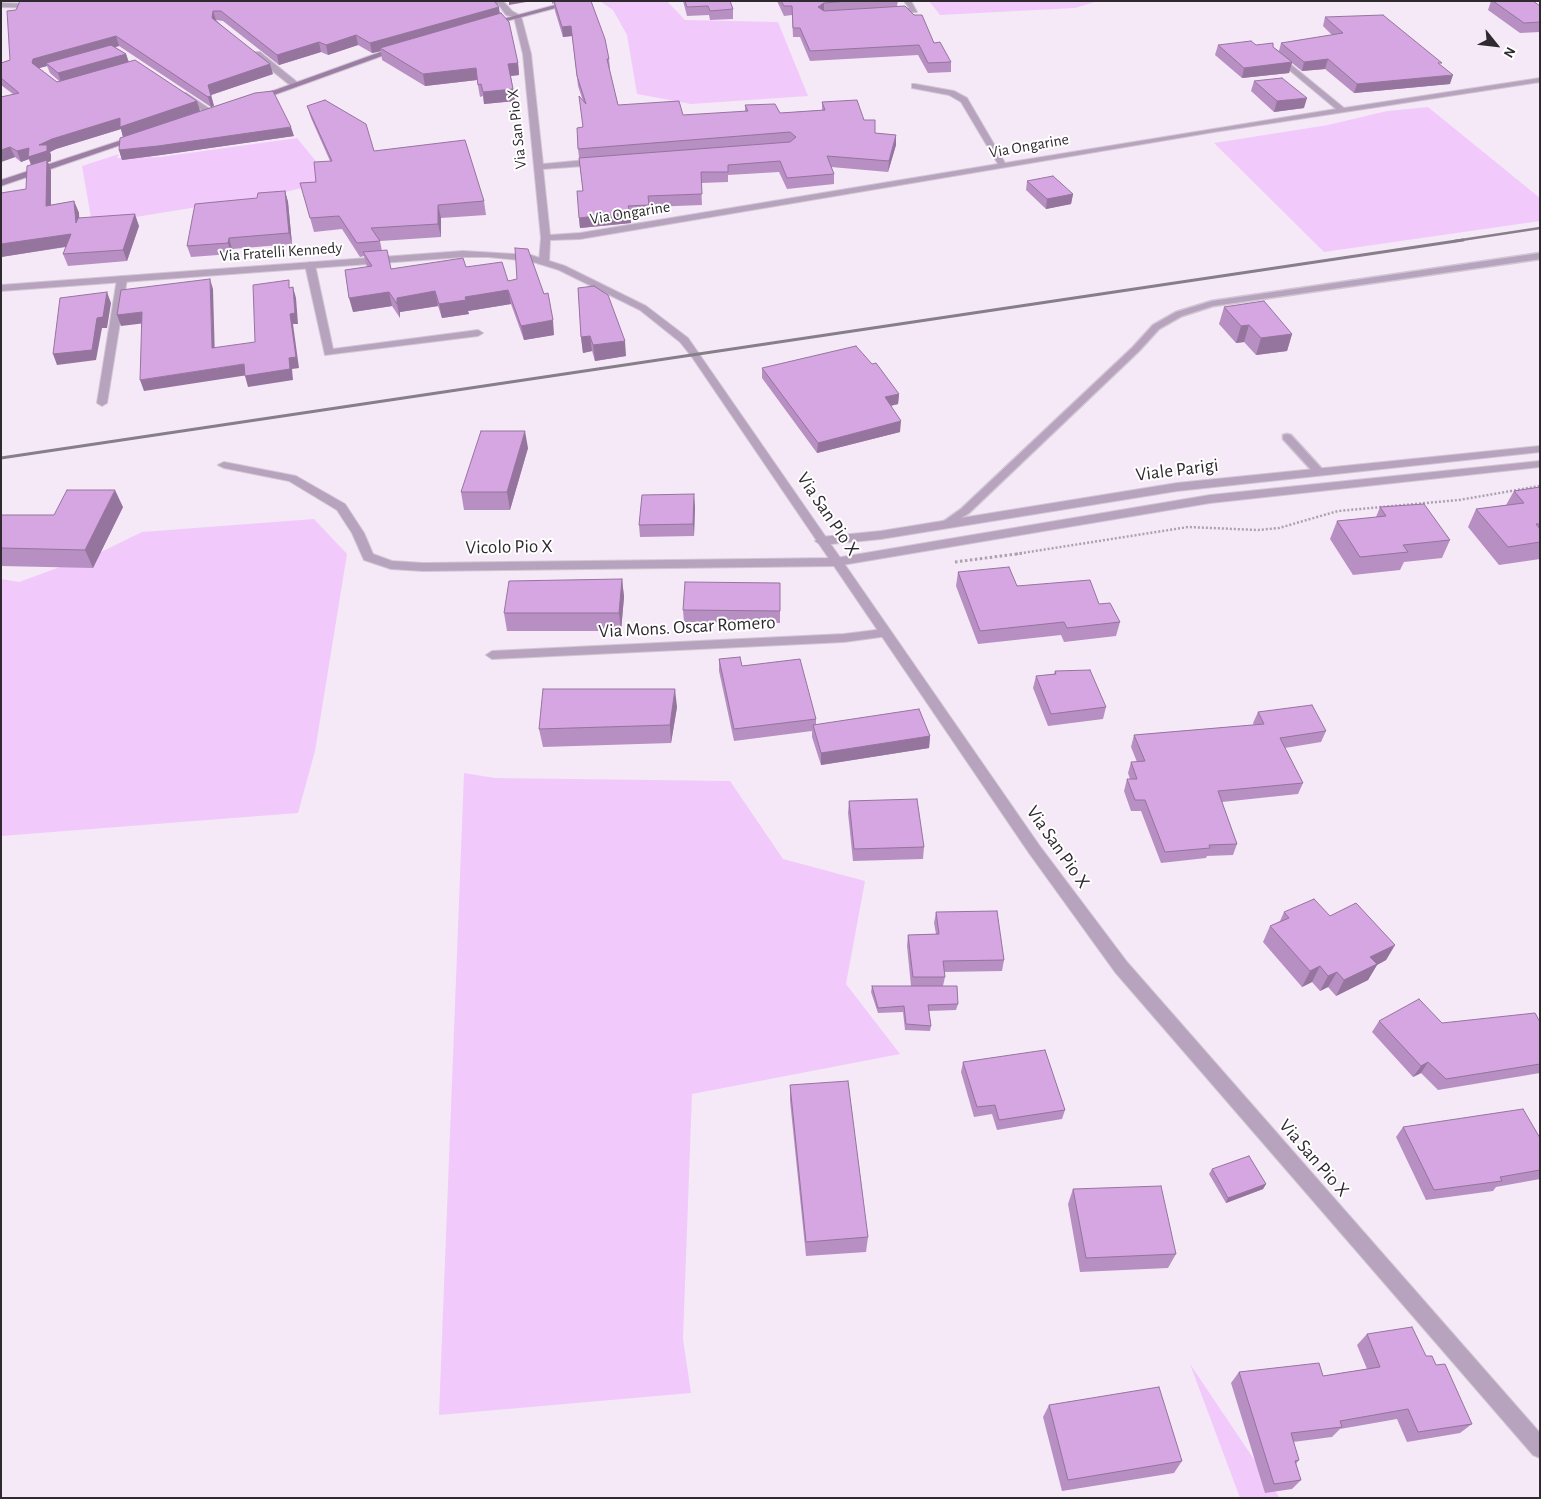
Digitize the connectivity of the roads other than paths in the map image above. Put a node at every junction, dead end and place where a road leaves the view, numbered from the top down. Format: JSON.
{"nodes":[{"id":1,"x":499,"y":1,"type":"edge"},
{"id":2,"x":579,"y":1,"type":"edge"},
{"id":3,"x":907,"y":1,"type":"edge"},
{"id":4,"x":1,"y":5,"type":"edge"},
{"id":5,"x":41,"y":6,"type":"edge"},
{"id":6,"x":880,"y":13,"type":"edge"},
{"id":7,"x":517,"y":16,"type":"junction"},
{"id":8,"x":480,"y":26,"type":"edge"},
{"id":9,"x":410,"y":45,"type":"edge"},
{"id":10,"x":249,"y":48,"type":"edge"},
{"id":11,"x":1275,"y":54,"type":"edge"},
{"id":12,"x":1540,"y":80,"type":"edge"},
{"id":13,"x":294,"y":84,"type":"junction"},
{"id":14,"x":915,"y":86,"type":"dead end"},
{"id":15,"x":179,"y":92,"type":"edge"},
{"id":16,"x":250,"y":100,"type":"edge"},
{"id":17,"x":222,"y":110,"type":"edge"},
{"id":18,"x":1342,"y":111,"type":"junction"},
{"id":19,"x":212,"y":113,"type":"junction"},
{"id":20,"x":203,"y":116,"type":"edge"},
{"id":21,"x":148,"y":134,"type":"edge"},
{"id":22,"x":607,"y":162,"type":"edge"},
{"id":23,"x":1003,"y":166,"type":"junction"},
{"id":24,"x":539,"y":167,"type":"junction"},
{"id":25,"x":1,"y":183,"type":"edge"},
{"id":26,"x":546,"y":238,"type":"junction"},
{"id":27,"x":1540,"y":256,"type":"edge"},
{"id":28,"x":544,"y":262,"type":"junction"},
{"id":29,"x":310,"y":265,"type":"junction"},
{"id":30,"x":562,"y":268,"type":"joint"},
{"id":31,"x":122,"y":279,"type":"junction"},
{"id":32,"x":1,"y":288,"type":"edge"},
{"id":33,"x":478,"y":333,"type":"dead end"},
{"id":34,"x":102,"y":403,"type":"dead end"},
{"id":35,"x":1287,"y":437,"type":"dead end"},
{"id":36,"x":1540,"y":449,"type":"edge"},
{"id":37,"x":1540,"y":464,"type":"edge"},
{"id":38,"x":224,"y":465,"type":"dead end"},
{"id":39,"x":1319,"y":472,"type":"junction"},
{"id":40,"x":945,"y":524,"type":"junction"},
{"id":41,"x":822,"y":541,"type":"junction"},
{"id":42,"x":836,"y":562,"type":"junction"},
{"id":43,"x":884,"y":633,"type":"junction"},
{"id":44,"x":492,"y":655,"type":"dead end"},
{"id":45,"x":1540,"y":1448,"type":"edge"}],
"edges":[{"from":1,"to":7,"type":"street"},
{"from":2,"to":7,"type":"main road"},
{"from":3,"to":6,"type":"street"},
{"from":4,"to":5,"type":"street"},
{"from":7,"to":8,"type":"main road"},
{"from":7,"to":24,"type":"street","name":"Via San Pio X"},
{"from":9,"to":13,"type":"main road"},
{"from":10,"to":13,"type":"street"},
{"from":11,"to":18,"type":"street"},
{"from":12,"to":18,"type":"street","name":"Via Ongarine"},
{"from":13,"to":16,"type":"main road"},
{"from":14,"to":23,"type":"street"},
{"from":15,"to":19,"type":"street"},
{"from":17,"to":19,"type":"main road"},
{"from":18,"to":23,"type":"street","name":"Via Ongarine"},
{"from":19,"to":20,"type":"main road"},
{"from":21,"to":25,"type":"main road"},
{"from":22,"to":24,"type":"street"},
{"from":23,"to":26,"type":"street","name":"Via Ongarine"},
{"from":24,"to":26,"type":"street","name":"Via San Pio X"},
{"from":26,"to":28,"type":"street"},
{"from":27,"to":40,"type":"lane"},
{"from":28,"to":29,"type":"street","name":"Via Fratelli Kennedy"},
{"from":28,"to":30,"type":"street","name":"Via Fratelli Kennedy"},
{"from":29,"to":31,"type":"street","name":"Via Fratelli Kennedy"},
{"from":29,"to":33,"type":"street"},
{"from":30,"to":41,"type":"street","name":"Via San Pio X"},
{"from":31,"to":32,"type":"street","name":"Via Fratelli Kennedy"},
{"from":31,"to":34,"type":"street"},
{"from":35,"to":39,"type":"lane"},
{"from":36,"to":39,"type":"street","name":"Viale Parigi"},
{"from":37,"to":42,"type":"street","name":"Viale Parigi"},
{"from":38,"to":42,"type":"street","name":"Vicolo Pio X"},
{"from":39,"to":40,"type":"street","name":"Viale Parigi"},
{"from":40,"to":41,"type":"street","name":"Viale Parigi"},
{"from":41,"to":42,"type":"street","name":"Via San Pio X"},
{"from":42,"to":43,"type":"street","name":"Via San Pio X"},
{"from":43,"to":44,"type":"street","name":"Via Mons. Oscar Romero"},
{"from":43,"to":45,"type":"street","name":"Via San Pio X"}]}
